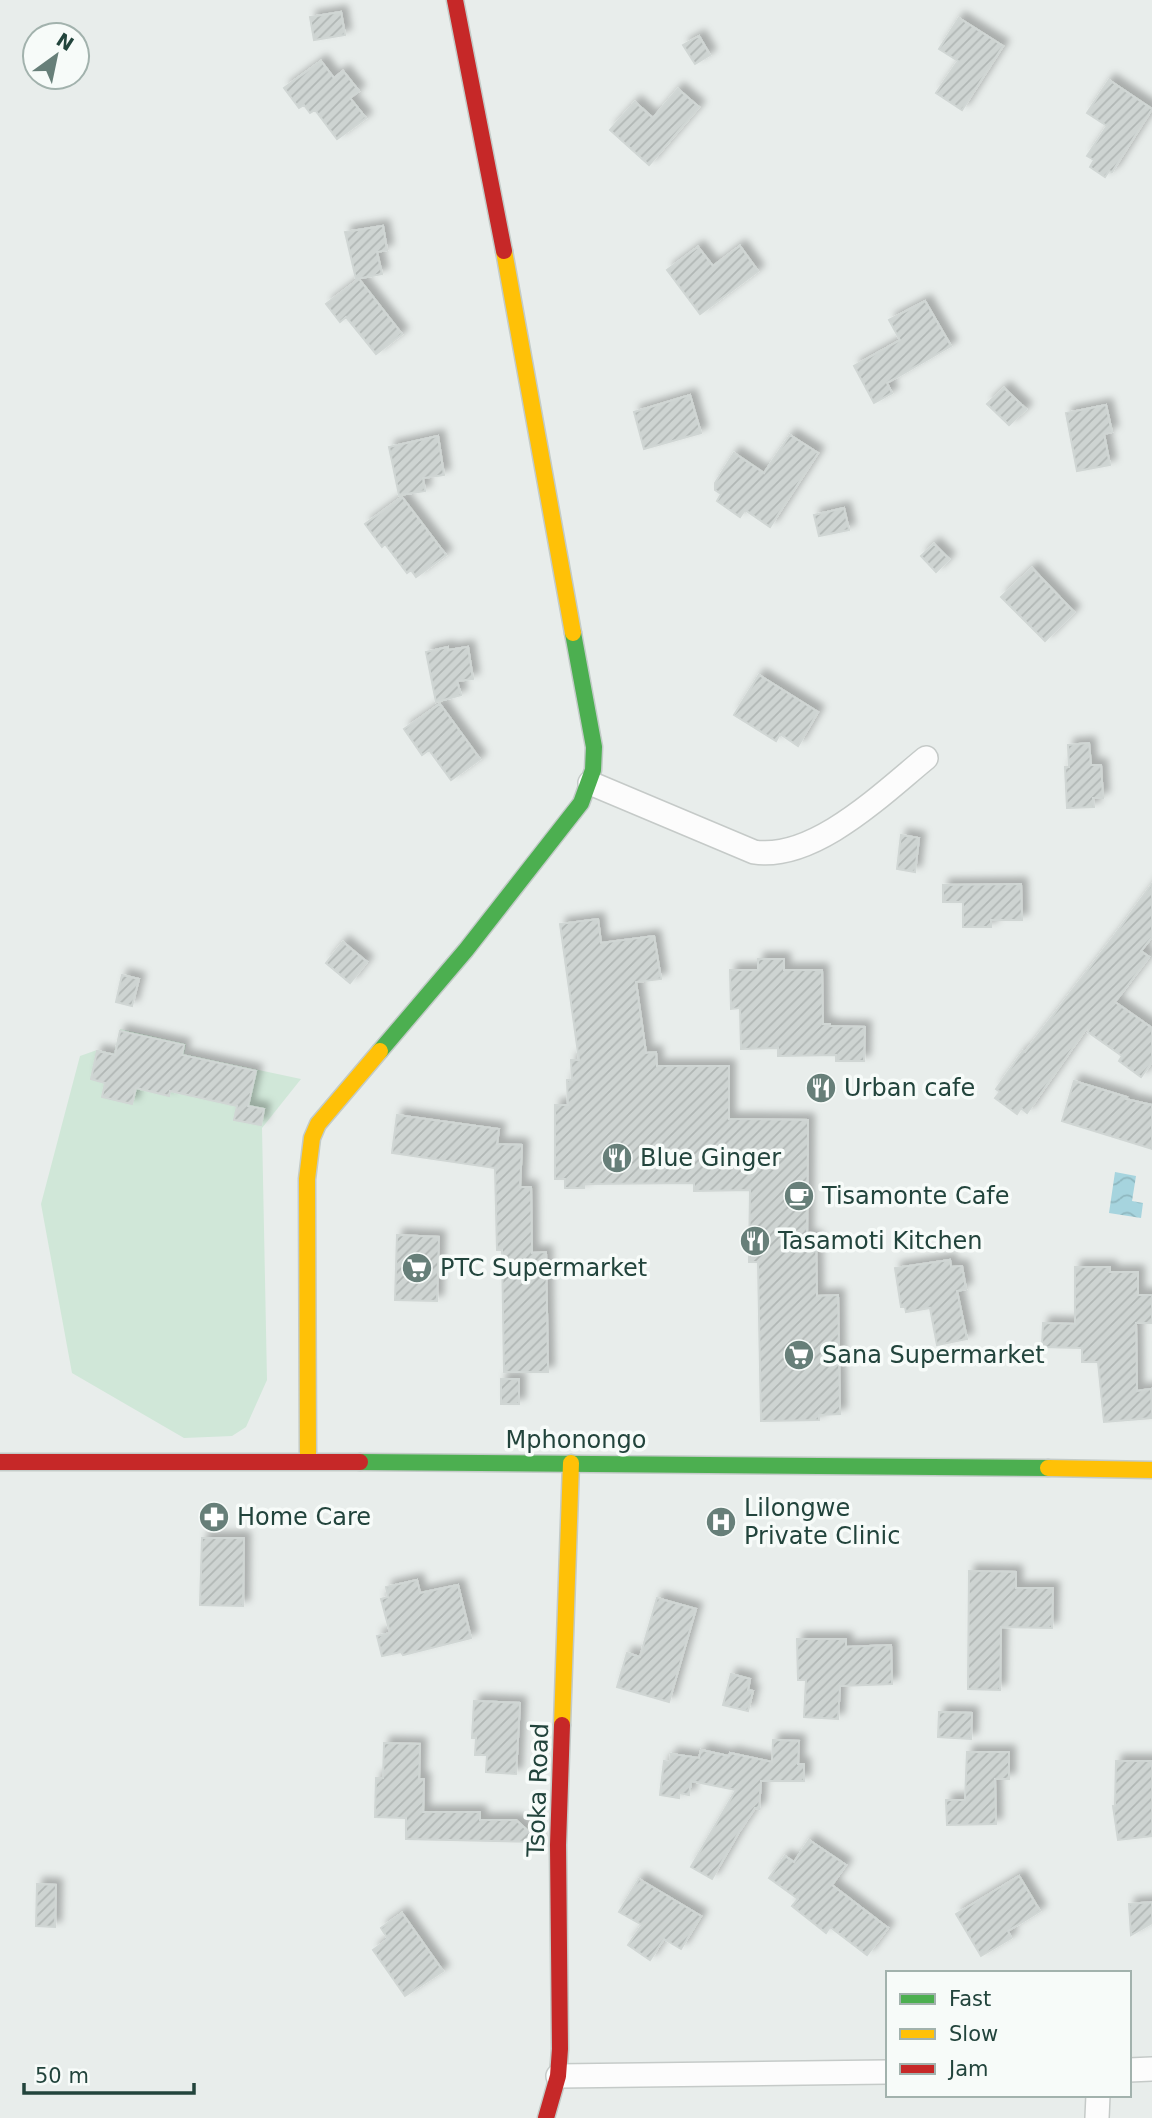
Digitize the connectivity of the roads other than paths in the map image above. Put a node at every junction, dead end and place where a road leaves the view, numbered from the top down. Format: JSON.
{"nodes":[{"id":1,"x":455,"y":0,"type":"edge"},
{"id":2,"x":926,"y":758,"type":"dead end"},
{"id":3,"x":590,"y":783,"type":"junction"},
{"id":4,"x":308,"y":1460,"type":"junction"},
{"id":5,"x":0,"y":1462,"type":"edge"},
{"id":6,"x":571,"y":1462,"type":"junction"},
{"id":7,"x":1152,"y":1470,"type":"edge"},
{"id":8,"x":1152,"y":2069,"type":"edge"},
{"id":9,"x":1131,"y":2070,"type":"edge"},
{"id":10,"x":886,"y":2072,"type":"edge"},
{"id":11,"x":558,"y":2076,"type":"junction"},
{"id":12,"x":1098,"y":2097,"type":"edge"},
{"id":13,"x":546,"y":2118,"type":"edge"},
{"id":14,"x":1097,"y":2118,"type":"edge"}],
"edges":[{"from":1,"to":3,"type":"street"},
{"from":2,"to":3,"type":"street"},
{"from":3,"to":4,"type":"street"},
{"from":4,"to":5,"type":"street","name":"Mphonongo"},
{"from":4,"to":6,"type":"street","name":"Mphonongo"},
{"from":6,"to":7,"type":"street","name":"Mphonongo"},
{"from":6,"to":11,"type":"street","name":"Tsoka Road"},
{"from":8,"to":9,"type":"street"},
{"from":10,"to":11,"type":"street"},
{"from":11,"to":13,"type":"street","name":"Tsoka Road"},
{"from":12,"to":14,"type":"street"}]}
